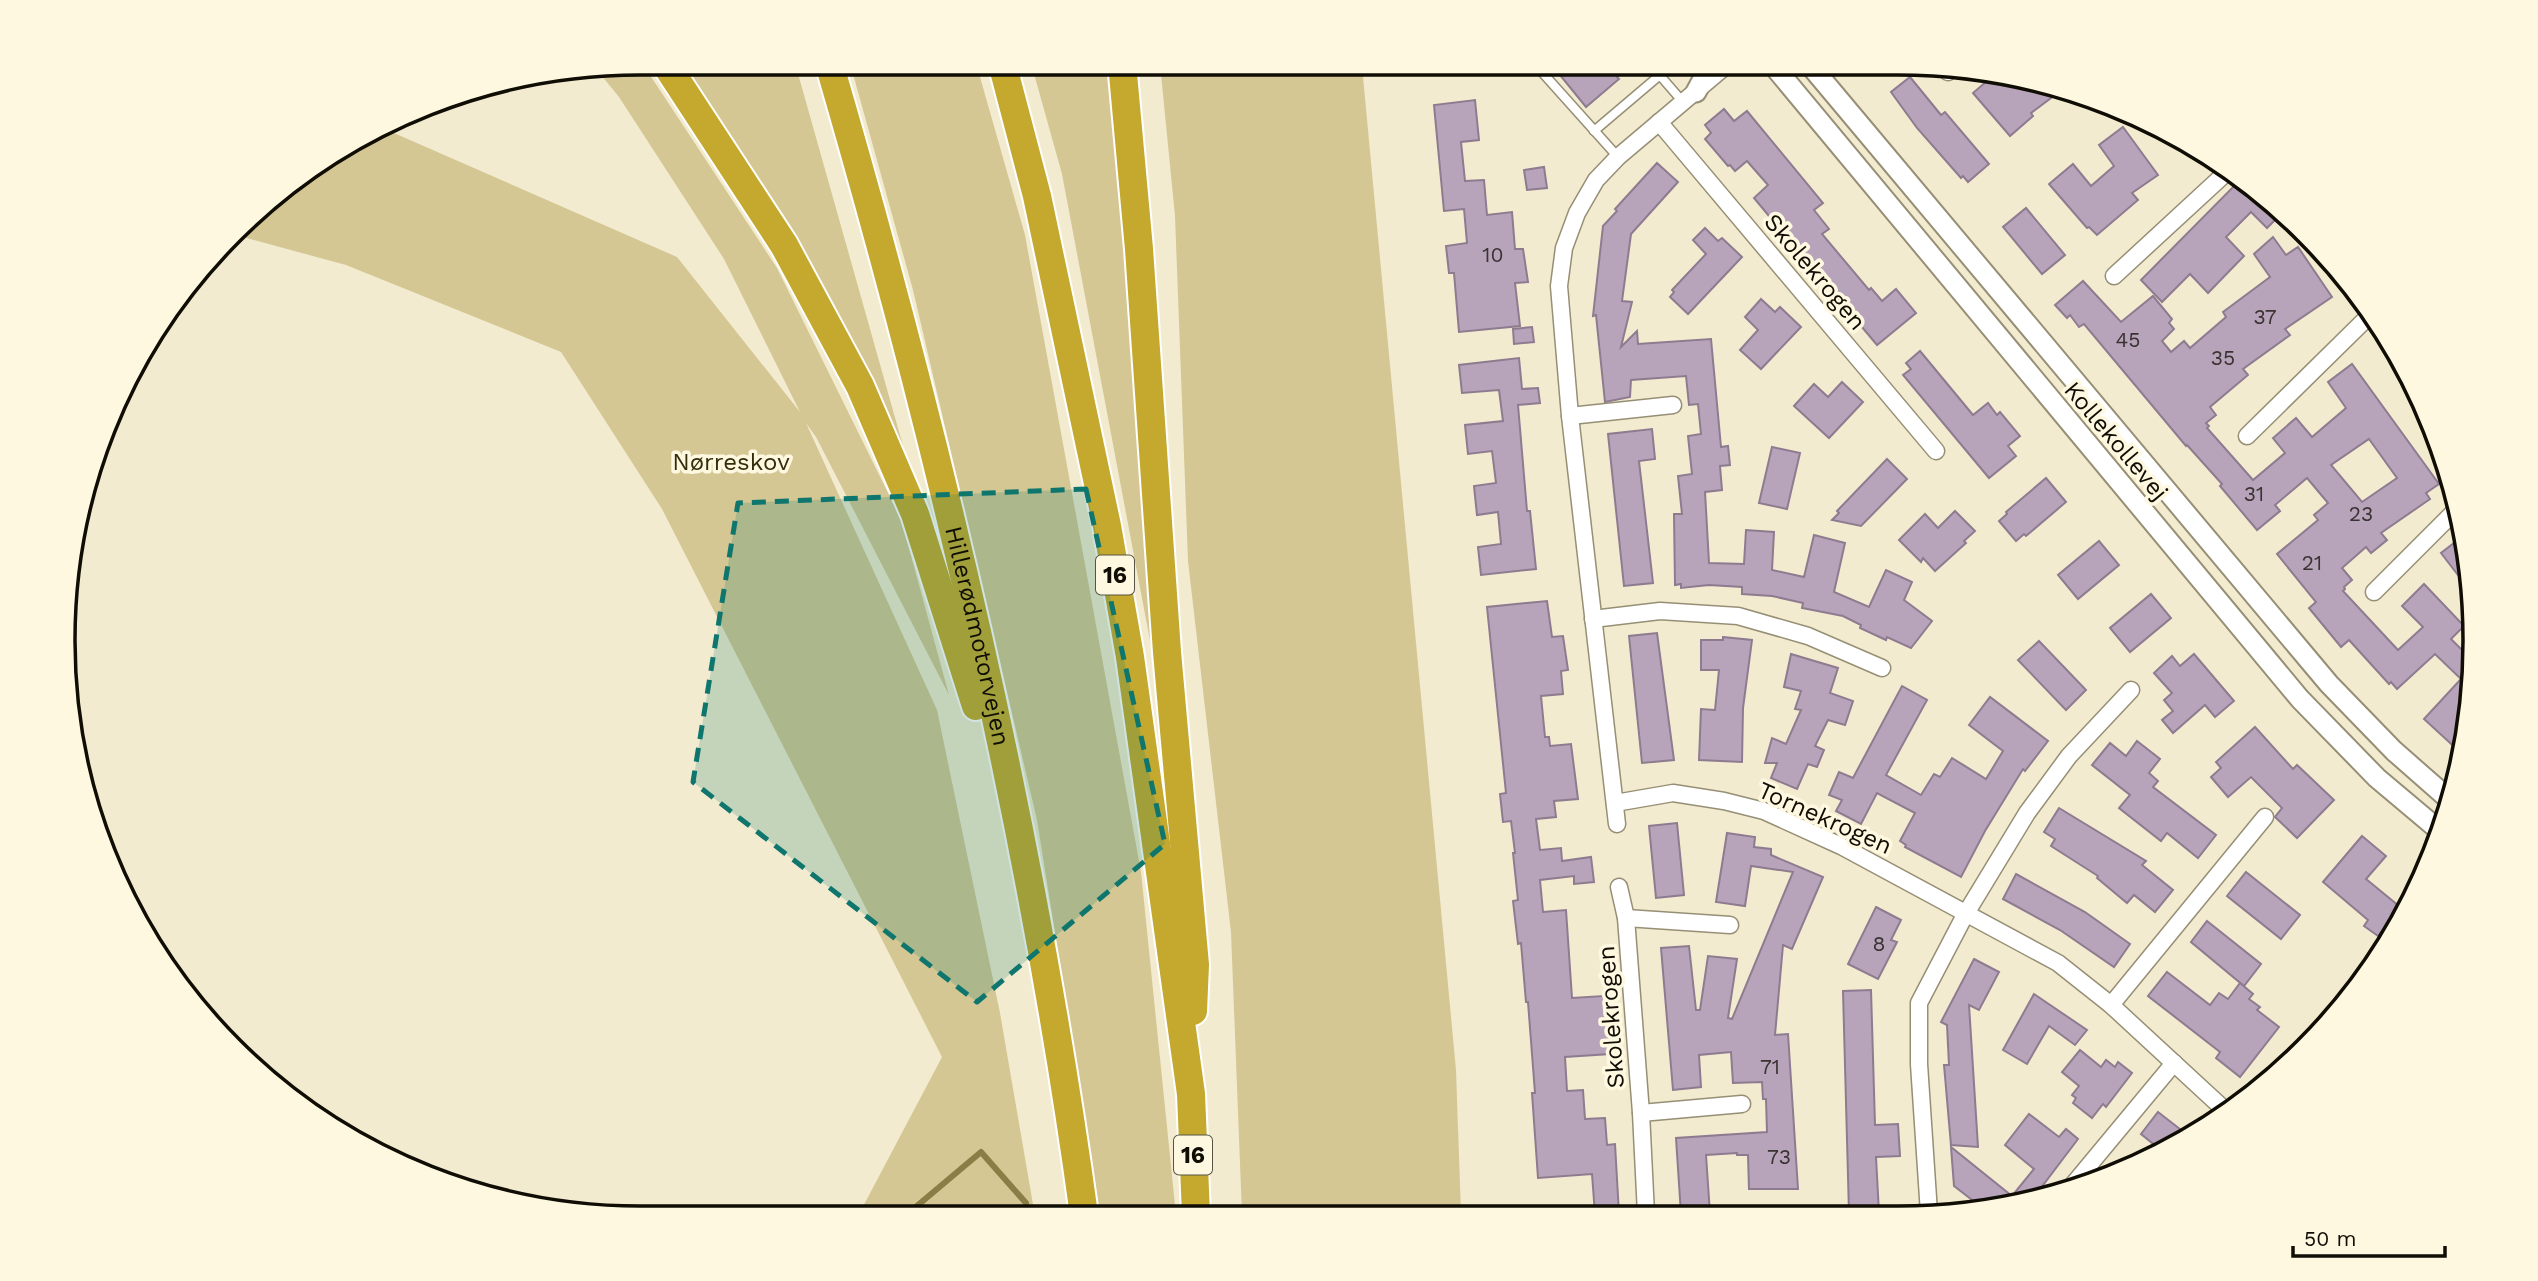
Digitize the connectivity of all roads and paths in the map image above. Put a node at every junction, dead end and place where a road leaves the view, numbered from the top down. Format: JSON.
{"nodes":[{"id":1,"x":673,"y":75,"type":"edge"},
{"id":2,"x":832,"y":75,"type":"edge"},
{"id":3,"x":1005,"y":75,"type":"edge"},
{"id":4,"x":1123,"y":75,"type":"edge"},
{"id":5,"x":1545,"y":75,"type":"edge"},
{"id":6,"x":1660,"y":75,"type":"joint"},
{"id":7,"x":1704,"y":75,"type":"edge"},
{"id":8,"x":1715,"y":75,"type":"edge"},
{"id":9,"x":1781,"y":75,"type":"edge"},
{"id":10,"x":1818,"y":75,"type":"edge"},
{"id":11,"x":1690,"y":97,"type":"junction"},
{"id":12,"x":1659,"y":122,"type":"junction"},
{"id":13,"x":1594,"y":131,"type":"junction"},
{"id":14,"x":1618,"y":157,"type":"junction"},
{"id":15,"x":2221,"y":177,"type":"edge"},
{"id":16,"x":2114,"y":276,"type":"dead end"},
{"id":17,"x":2364,"y":321,"type":"edge"},
{"id":18,"x":1673,"y":405,"type":"dead end"},
{"id":19,"x":1570,"y":416,"type":"junction"},
{"id":20,"x":2247,"y":436,"type":"dead end"},
{"id":21,"x":1936,"y":451,"type":"dead end"},
{"id":22,"x":2449,"y":517,"type":"edge"},
{"id":23,"x":2374,"y":592,"type":"dead end"},
{"id":24,"x":1593,"y":619,"type":"junction"},
{"id":25,"x":1882,"y":668,"type":"dead end"},
{"id":26,"x":2130,"y":690,"type":"dead end"},
{"id":27,"x":2441,"y":793,"type":"edge"},
{"id":28,"x":1615,"y":803,"type":"junction"},
{"id":29,"x":2265,"y":817,"type":"dead end"},
{"id":30,"x":1617,"y":824,"type":"dead end"},
{"id":31,"x":2432,"y":824,"type":"edge"},
{"id":32,"x":1022,"y":840,"type":"junction"},
{"id":33,"x":1619,"y":887,"type":"dead end"},
{"id":34,"x":1965,"y":915,"type":"junction"},
{"id":35,"x":1626,"y":918,"type":"junction"},
{"id":36,"x":1730,"y":925,"type":"dead end"},
{"id":37,"x":2111,"y":1005,"type":"junction"},
{"id":38,"x":2174,"y":1063,"type":"junction"},
{"id":39,"x":1191,"y":1094,"type":"junction"},
{"id":40,"x":1742,"y":1104,"type":"dead end"},
{"id":41,"x":2219,"y":1105,"type":"edge"},
{"id":42,"x":1641,"y":1113,"type":"junction"},
{"id":43,"x":2081,"y":1175,"type":"edge"},
{"id":44,"x":1928,"y":1205,"type":"edge"},
{"id":45,"x":1083,"y":1206,"type":"edge"},
{"id":46,"x":1196,"y":1206,"type":"edge"},
{"id":47,"x":1646,"y":1206,"type":"edge"}],
"edges":[{"from":1,"to":32,"type":"highway"},
{"from":2,"to":32,"type":"highway","name":"Hillerødmotorvejen"},
{"from":3,"to":39,"type":"highway","number":"16"},
{"from":4,"to":39,"type":"highway"},
{"from":5,"to":13,"type":"lane"},
{"from":6,"to":11,"type":"lane"},
{"from":6,"to":13,"type":"lane"},
{"from":7,"to":11,"type":"street"},
{"from":8,"to":11,"type":"street"},
{"from":9,"to":31,"type":"street","name":"Kollekollevej"},
{"from":10,"to":27,"type":"street","name":"Kollekollevej"},
{"from":11,"to":12,"type":"street"},
{"from":12,"to":14,"type":"street"},
{"from":12,"to":21,"type":"street","name":"Skolekrogen"},
{"from":13,"to":14,"type":"lane"},
{"from":14,"to":19,"type":"street"},
{"from":15,"to":16,"type":"street"},
{"from":17,"to":20,"type":"street"},
{"from":18,"to":19,"type":"street"},
{"from":19,"to":24,"type":"street"},
{"from":22,"to":23,"type":"street"},
{"from":24,"to":25,"type":"street"},
{"from":24,"to":28,"type":"street"},
{"from":26,"to":34,"type":"street"},
{"from":28,"to":30,"type":"street"},
{"from":28,"to":34,"type":"street","name":"Tornekrogen"},
{"from":29,"to":37,"type":"street"},
{"from":32,"to":45,"type":"highway","name":"Hillerødmotorvejen"},
{"from":33,"to":35,"type":"street","name":"Skolekrogen"},
{"from":34,"to":37,"type":"street","name":"Tornekrogen"},
{"from":34,"to":44,"type":"street"},
{"from":35,"to":36,"type":"street","name":"Skolekrogen"},
{"from":35,"to":42,"type":"street","name":"Skolekrogen"},
{"from":37,"to":38,"type":"street","name":"Tornekrogen"},
{"from":38,"to":41,"type":"street","name":"Tornekrogen"},
{"from":38,"to":43,"type":"street"},
{"from":39,"to":46,"type":"highway","number":"16"},
{"from":40,"to":42,"type":"street","name":"Skolekrogen"},
{"from":42,"to":47,"type":"street","name":"Skolekrogen"}]}
